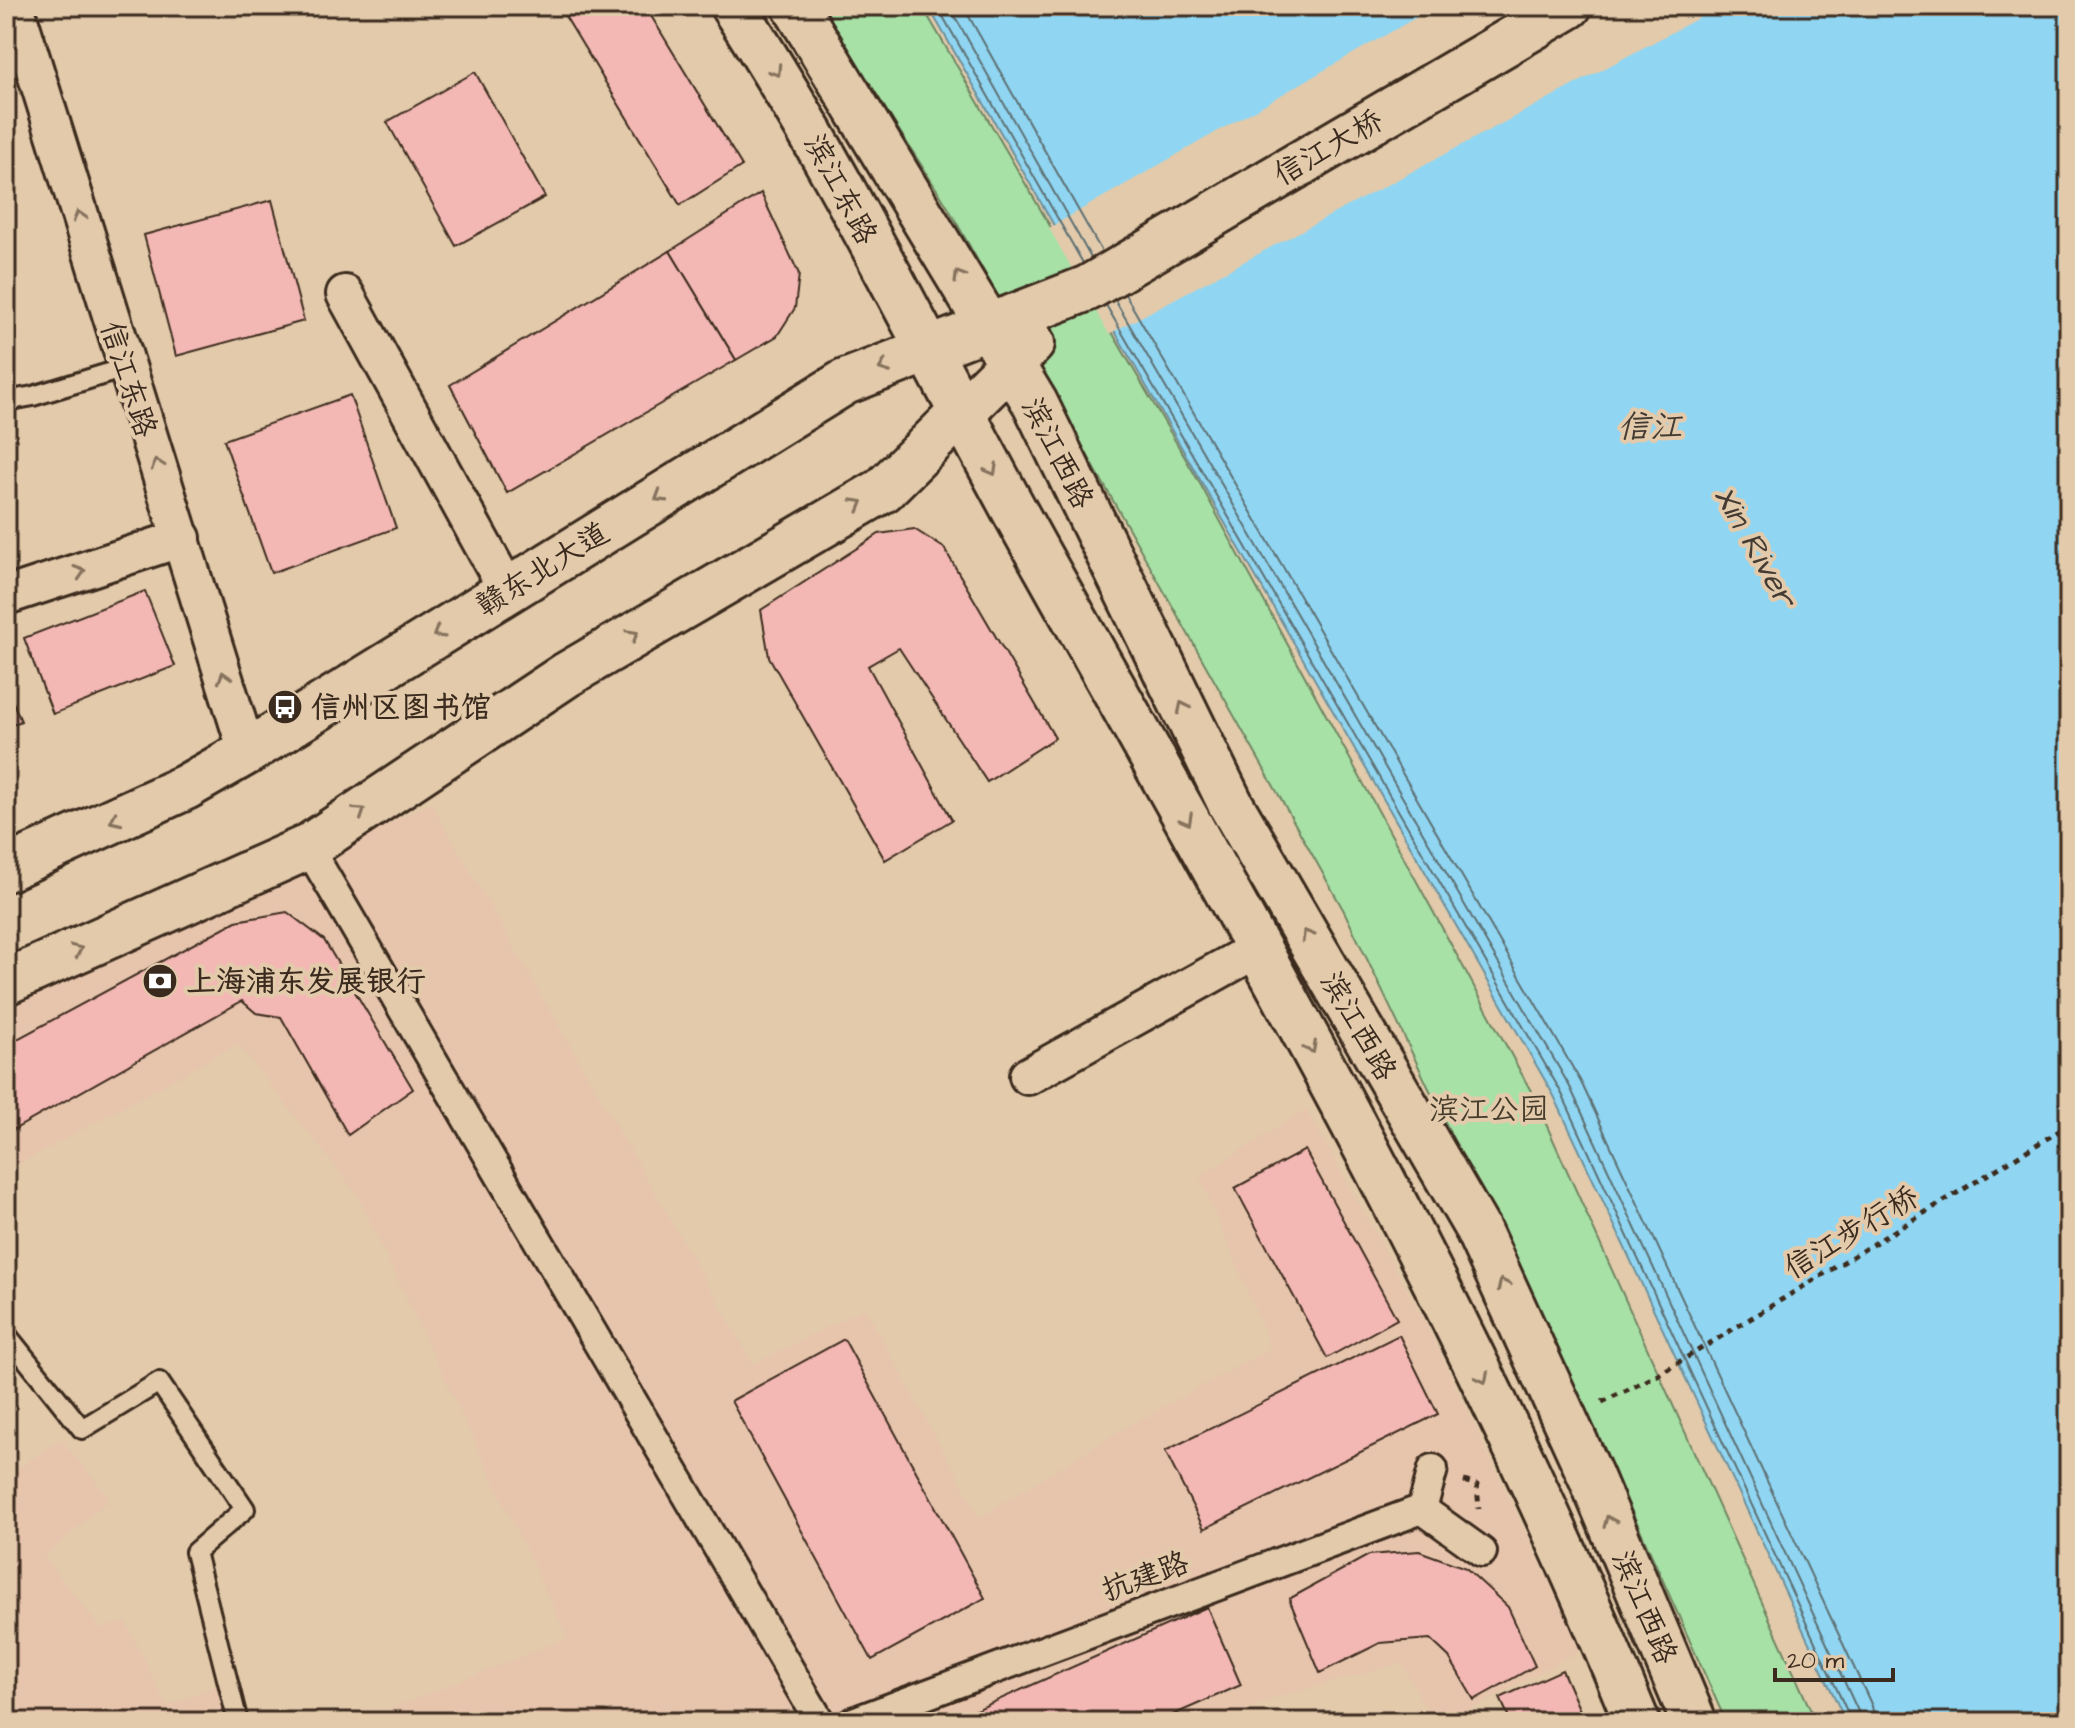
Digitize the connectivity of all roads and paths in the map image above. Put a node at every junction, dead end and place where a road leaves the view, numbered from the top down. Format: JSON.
{"nodes":[{"id":1,"x":15,"y":6,"type":"edge"},
{"id":2,"x":733,"y":6,"type":"edge"},
{"id":3,"x":795,"y":6,"type":"edge"},
{"id":4,"x":1569,"y":6,"type":"edge"},
{"id":5,"x":1088,"y":288,"type":"joint"},
{"id":6,"x":345,"y":294,"type":"dead end"},
{"id":7,"x":1000,"y":344,"type":"junction"},
{"id":8,"x":125,"y":368,"type":"junction"},
{"id":9,"x":944,"y":380,"type":"junction"},
{"id":10,"x":6,"y":401,"type":"edge"},
{"id":11,"x":182,"y":538,"type":"junction"},
{"id":12,"x":508,"y":591,"type":"junction"},
{"id":13,"x":6,"y":596,"type":"edge"},
{"id":14,"x":247,"y":752,"type":"junction"},
{"id":15,"x":308,"y":847,"type":"junction"},
{"id":16,"x":6,"y":869,"type":"edge"},
{"id":17,"x":1259,"y":948,"type":"junction"},
{"id":18,"x":6,"y":982,"type":"edge"},
{"id":19,"x":1028,"y":1076,"type":"dead end"},
{"id":20,"x":2069,"y":1125,"type":"edge"},
{"id":21,"x":6,"y":1334,"type":"edge"},
{"id":22,"x":1600,"y":1403,"type":"dead end"},
{"id":23,"x":1433,"y":1469,"type":"dead end"},
{"id":24,"x":1422,"y":1509,"type":"junction"},
{"id":25,"x":1482,"y":1552,"type":"dead end"},
{"id":26,"x":238,"y":1722,"type":"edge"},
{"id":27,"x":820,"y":1722,"type":"edge"},
{"id":28,"x":853,"y":1722,"type":"edge"},
{"id":29,"x":1637,"y":1722,"type":"edge"},
{"id":30,"x":1694,"y":1722,"type":"edge"}],
"edges":[{"from":8,"to":1,"type":"street","name":"信江东路","one_way":true},
{"from":2,"to":9,"type":"main road","name":"滨江东路","one_way":true},
{"from":7,"to":3,"type":"main road","name":"滨江东路","one_way":true},
{"from":4,"to":5,"type":"main road","name":"信江大桥"},
{"from":5,"to":7,"type":"main road","name":"赣东北大道"},
{"from":6,"to":12,"type":"street"},
{"from":7,"to":9,"type":"main road","name":"赣东北大道"},
{"from":7,"to":9,"type":"main road"},
{"from":30,"to":7,"type":"main road","name":"滨江西路","one_way":true},
{"from":8,"to":10,"type":"lane"},
{"from":11,"to":8,"type":"street","name":"信江东路","one_way":true},
{"from":9,"to":12,"type":"main road","name":"赣东北大道","one_way":true},
{"from":15,"to":9,"type":"main road","one_way":true},
{"from":9,"to":17,"type":"main road","name":"滨江西路","one_way":true},
{"from":13,"to":11,"type":"street","one_way":true},
{"from":14,"to":11,"type":"street","name":"信江东路","one_way":true},
{"from":12,"to":14,"type":"main road","name":"赣东北大道","one_way":true},
{"from":14,"to":16,"type":"main road","name":"赣东北大道","one_way":true},
{"from":18,"to":15,"type":"main road","one_way":true},
{"from":15,"to":27,"type":"street"},
{"from":17,"to":19,"type":"street"},
{"from":17,"to":29,"type":"main road","name":"滨江西路","one_way":true},
{"from":20,"to":22,"type":"path","name":"信江步行桥"},
{"from":21,"to":26,"type":"lane"},
{"from":23,"to":24,"type":"street"},
{"from":24,"to":25,"type":"street"},
{"from":24,"to":28,"type":"street","name":"抗建路"}]}
